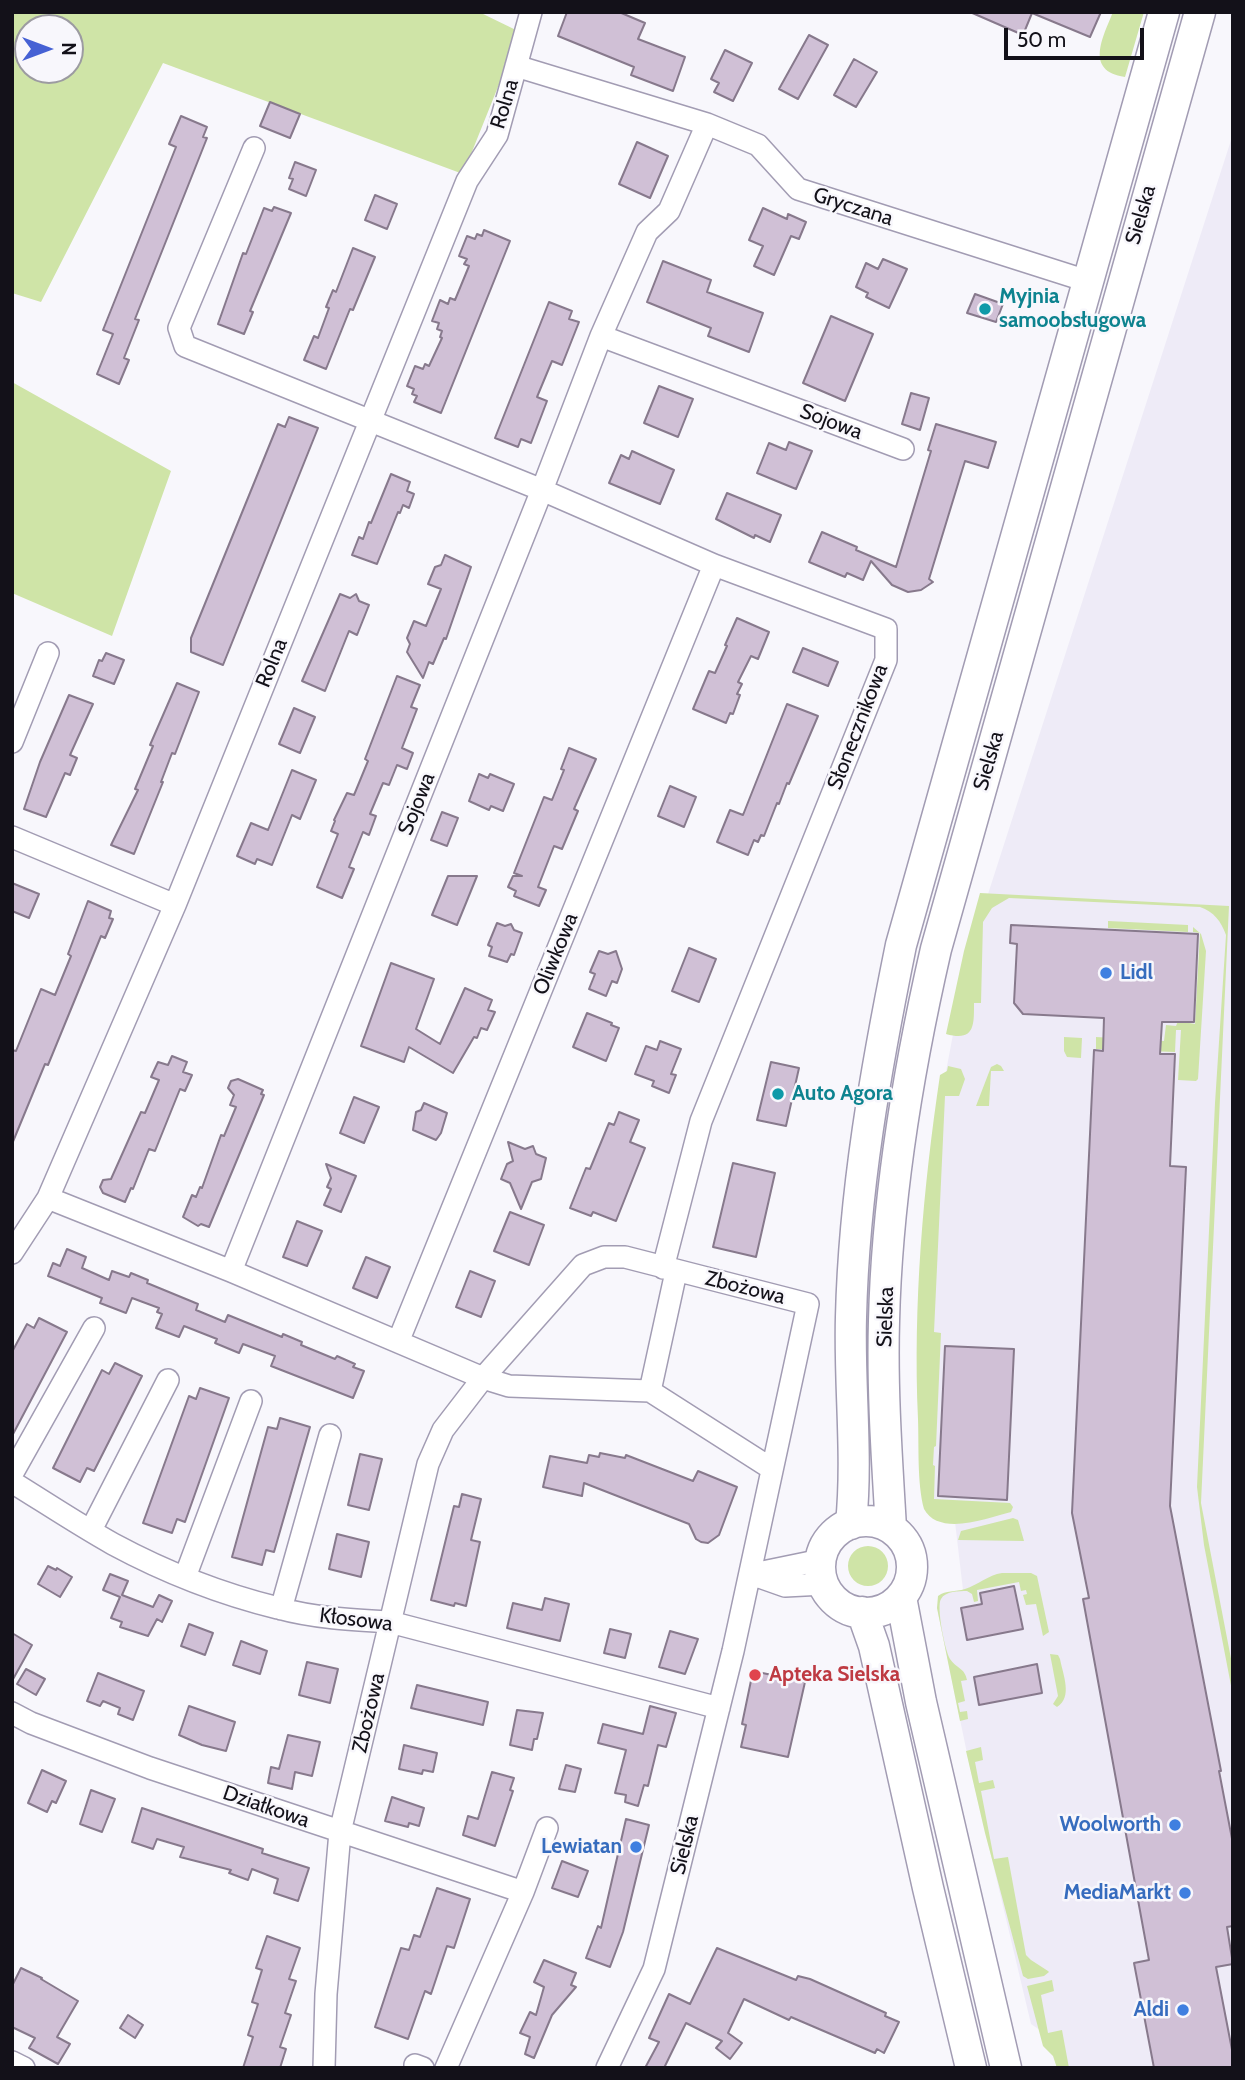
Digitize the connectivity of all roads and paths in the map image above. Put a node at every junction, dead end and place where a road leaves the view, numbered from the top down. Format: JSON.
{"nodes":[{"id":1,"x":531,"y":12,"type":"edge"},
{"id":2,"x":1164,"y":12,"type":"edge"},
{"id":3,"x":1200,"y":12,"type":"edge"},
{"id":4,"x":516,"y":66,"type":"junction"},
{"id":5,"x":707,"y":124,"type":"junction"},
{"id":6,"x":254,"y":148,"type":"dead end"},
{"id":7,"x":1087,"y":281,"type":"junction"},
{"id":8,"x":1119,"y":291,"type":"junction"},
{"id":9,"x":601,"y":336,"type":"junction"},
{"id":10,"x":369,"y":422,"type":"junction"},
{"id":11,"x":903,"y":449,"type":"dead end"},
{"id":12,"x":542,"y":490,"type":"junction"},
{"id":13,"x":714,"y":565,"type":"junction"},
{"id":14,"x":48,"y":653,"type":"dead end"},
{"id":15,"x":12,"y":742,"type":"edge"},
{"id":16,"x":12,"y":836,"type":"edge"},
{"id":17,"x":175,"y":905,"type":"junction"},
{"id":18,"x":48,"y":1198,"type":"junction"},
{"id":19,"x":12,"y":1253,"type":"edge"},
{"id":20,"x":670,"y":1270,"type":"junction"},
{"id":21,"x":231,"y":1271,"type":"junction"},
{"id":22,"x":808,"y":1304,"type":"joint"},
{"id":23,"x":94,"y":1328,"type":"dead end"},
{"id":24,"x":398,"y":1342,"type":"junction"},
{"id":25,"x":483,"y":1378,"type":"junction"},
{"id":26,"x":168,"y":1380,"type":"dead end"},
{"id":27,"x":650,"y":1391,"type":"junction"},
{"id":28,"x":251,"y":1401,"type":"dead end"},
{"id":29,"x":330,"y":1435,"type":"dead end"},
{"id":30,"x":772,"y":1469,"type":"junction"},
{"id":31,"x":12,"y":1474,"type":"edge"},
{"id":32,"x":12,"y":1482,"type":"edge"},
{"id":33,"x":850,"y":1524,"type":"junction"},
{"id":34,"x":891,"y":1528,"type":"junction"},
{"id":35,"x":91,"y":1531,"type":"junction"},
{"id":36,"x":822,"y":1572,"type":"junction"},
{"id":37,"x":751,"y":1574,"type":"junction"},
{"id":38,"x":185,"y":1577,"type":"junction"},
{"id":39,"x":901,"y":1597,"type":"junction"},
{"id":40,"x":281,"y":1609,"type":"junction"},
{"id":41,"x":862,"y":1612,"type":"junction"},
{"id":42,"x":390,"y":1622,"type":"junction"},
{"id":43,"x":719,"y":1708,"type":"junction"},
{"id":44,"x":12,"y":1713,"type":"edge"},
{"id":45,"x":547,"y":1828,"type":"dead end"},
{"id":46,"x":340,"y":1832,"type":"junction"},
{"id":47,"x":523,"y":1892,"type":"junction"},
{"id":48,"x":12,"y":2062,"type":"edge"},
{"id":49,"x":24,"y":2068,"type":"edge"},
{"id":50,"x":324,"y":2068,"type":"edge"},
{"id":51,"x":446,"y":2068,"type":"edge"},
{"id":52,"x":607,"y":2068,"type":"edge"},
{"id":53,"x":971,"y":2068,"type":"edge"},
{"id":54,"x":1006,"y":2068,"type":"edge"}],
"edges":[{"from":1,"to":4,"type":"street","name":"Rolna"},
{"from":2,"to":7,"type":"main road","name":"Sielska"},
{"from":3,"to":8,"type":"main road","name":"Sielska"},
{"from":4,"to":5,"type":"street","name":"Gryczana"},
{"from":4,"to":10,"type":"street","name":"Rolna"},
{"from":5,"to":7,"type":"street","name":"Gryczana"},
{"from":5,"to":9,"type":"street","name":"Sojowa"},
{"from":6,"to":10,"type":"street"},
{"from":7,"to":8,"type":"main road"},
{"from":7,"to":33,"type":"main road","name":"Sielska"},
{"from":8,"to":34,"type":"main road","name":"Sielska"},
{"from":9,"to":11,"type":"street","name":"Sojowa"},
{"from":9,"to":12,"type":"street","name":"Sojowa"},
{"from":10,"to":12,"type":"street","name":"Słonecznikowa"},
{"from":10,"to":17,"type":"street","name":"Rolna"},
{"from":12,"to":13,"type":"street","name":"Słonecznikowa"},
{"from":12,"to":21,"type":"street","name":"Sojowa"},
{"from":13,"to":20,"type":"street","name":"Słonecznikowa"},
{"from":13,"to":24,"type":"street","name":"Oliwkowa"},
{"from":14,"to":15,"type":"street"},
{"from":16,"to":17,"type":"street"},
{"from":17,"to":18,"type":"street","name":"Rolna"},
{"from":18,"to":19,"type":"street","name":"Rolna"},
{"from":18,"to":21,"type":"street"},
{"from":20,"to":22,"type":"street","name":"Zbożowa"},
{"from":20,"to":25,"type":"street","name":"Zbożowa"},
{"from":20,"to":27,"type":"street","name":"Słonecznikowa"},
{"from":21,"to":24,"type":"street"},
{"from":22,"to":30,"type":"street","name":"Sielska"},
{"from":23,"to":31,"type":"street"},
{"from":24,"to":25,"type":"street"},
{"from":25,"to":27,"type":"street"},
{"from":25,"to":42,"type":"street","name":"Zbożowa"},
{"from":26,"to":35,"type":"street"},
{"from":27,"to":30,"type":"street"},
{"from":28,"to":38,"type":"street"},
{"from":29,"to":40,"type":"street"},
{"from":30,"to":37,"type":"street","name":"Sielska"},
{"from":32,"to":35,"type":"street","name":"Kłosowa"},
{"from":33,"to":34,"type":"main road"},
{"from":33,"to":36,"type":"main road"},
{"from":34,"to":39,"type":"main road"},
{"from":35,"to":38,"type":"street","name":"Kłosowa"},
{"from":36,"to":37,"type":"street"},
{"from":36,"to":41,"type":"main road"},
{"from":37,"to":43,"type":"street","name":"Sielska"},
{"from":38,"to":40,"type":"street","name":"Kłosowa"},
{"from":39,"to":41,"type":"main road"},
{"from":39,"to":54,"type":"main road"},
{"from":40,"to":42,"type":"street","name":"Kłosowa"},
{"from":41,"to":53,"type":"main road"},
{"from":42,"to":43,"type":"street","name":"Kłosowa"},
{"from":42,"to":46,"type":"street","name":"Zbożowa"},
{"from":43,"to":52,"type":"street","name":"Sielska"},
{"from":44,"to":46,"type":"street","name":"Działkowa"},
{"from":45,"to":47,"type":"street"},
{"from":46,"to":47,"type":"street","name":"Działkowa"},
{"from":46,"to":50,"type":"street","name":"Zbożowa"},
{"from":47,"to":51,"type":"street"},
{"from":48,"to":49,"type":"street"}]}
